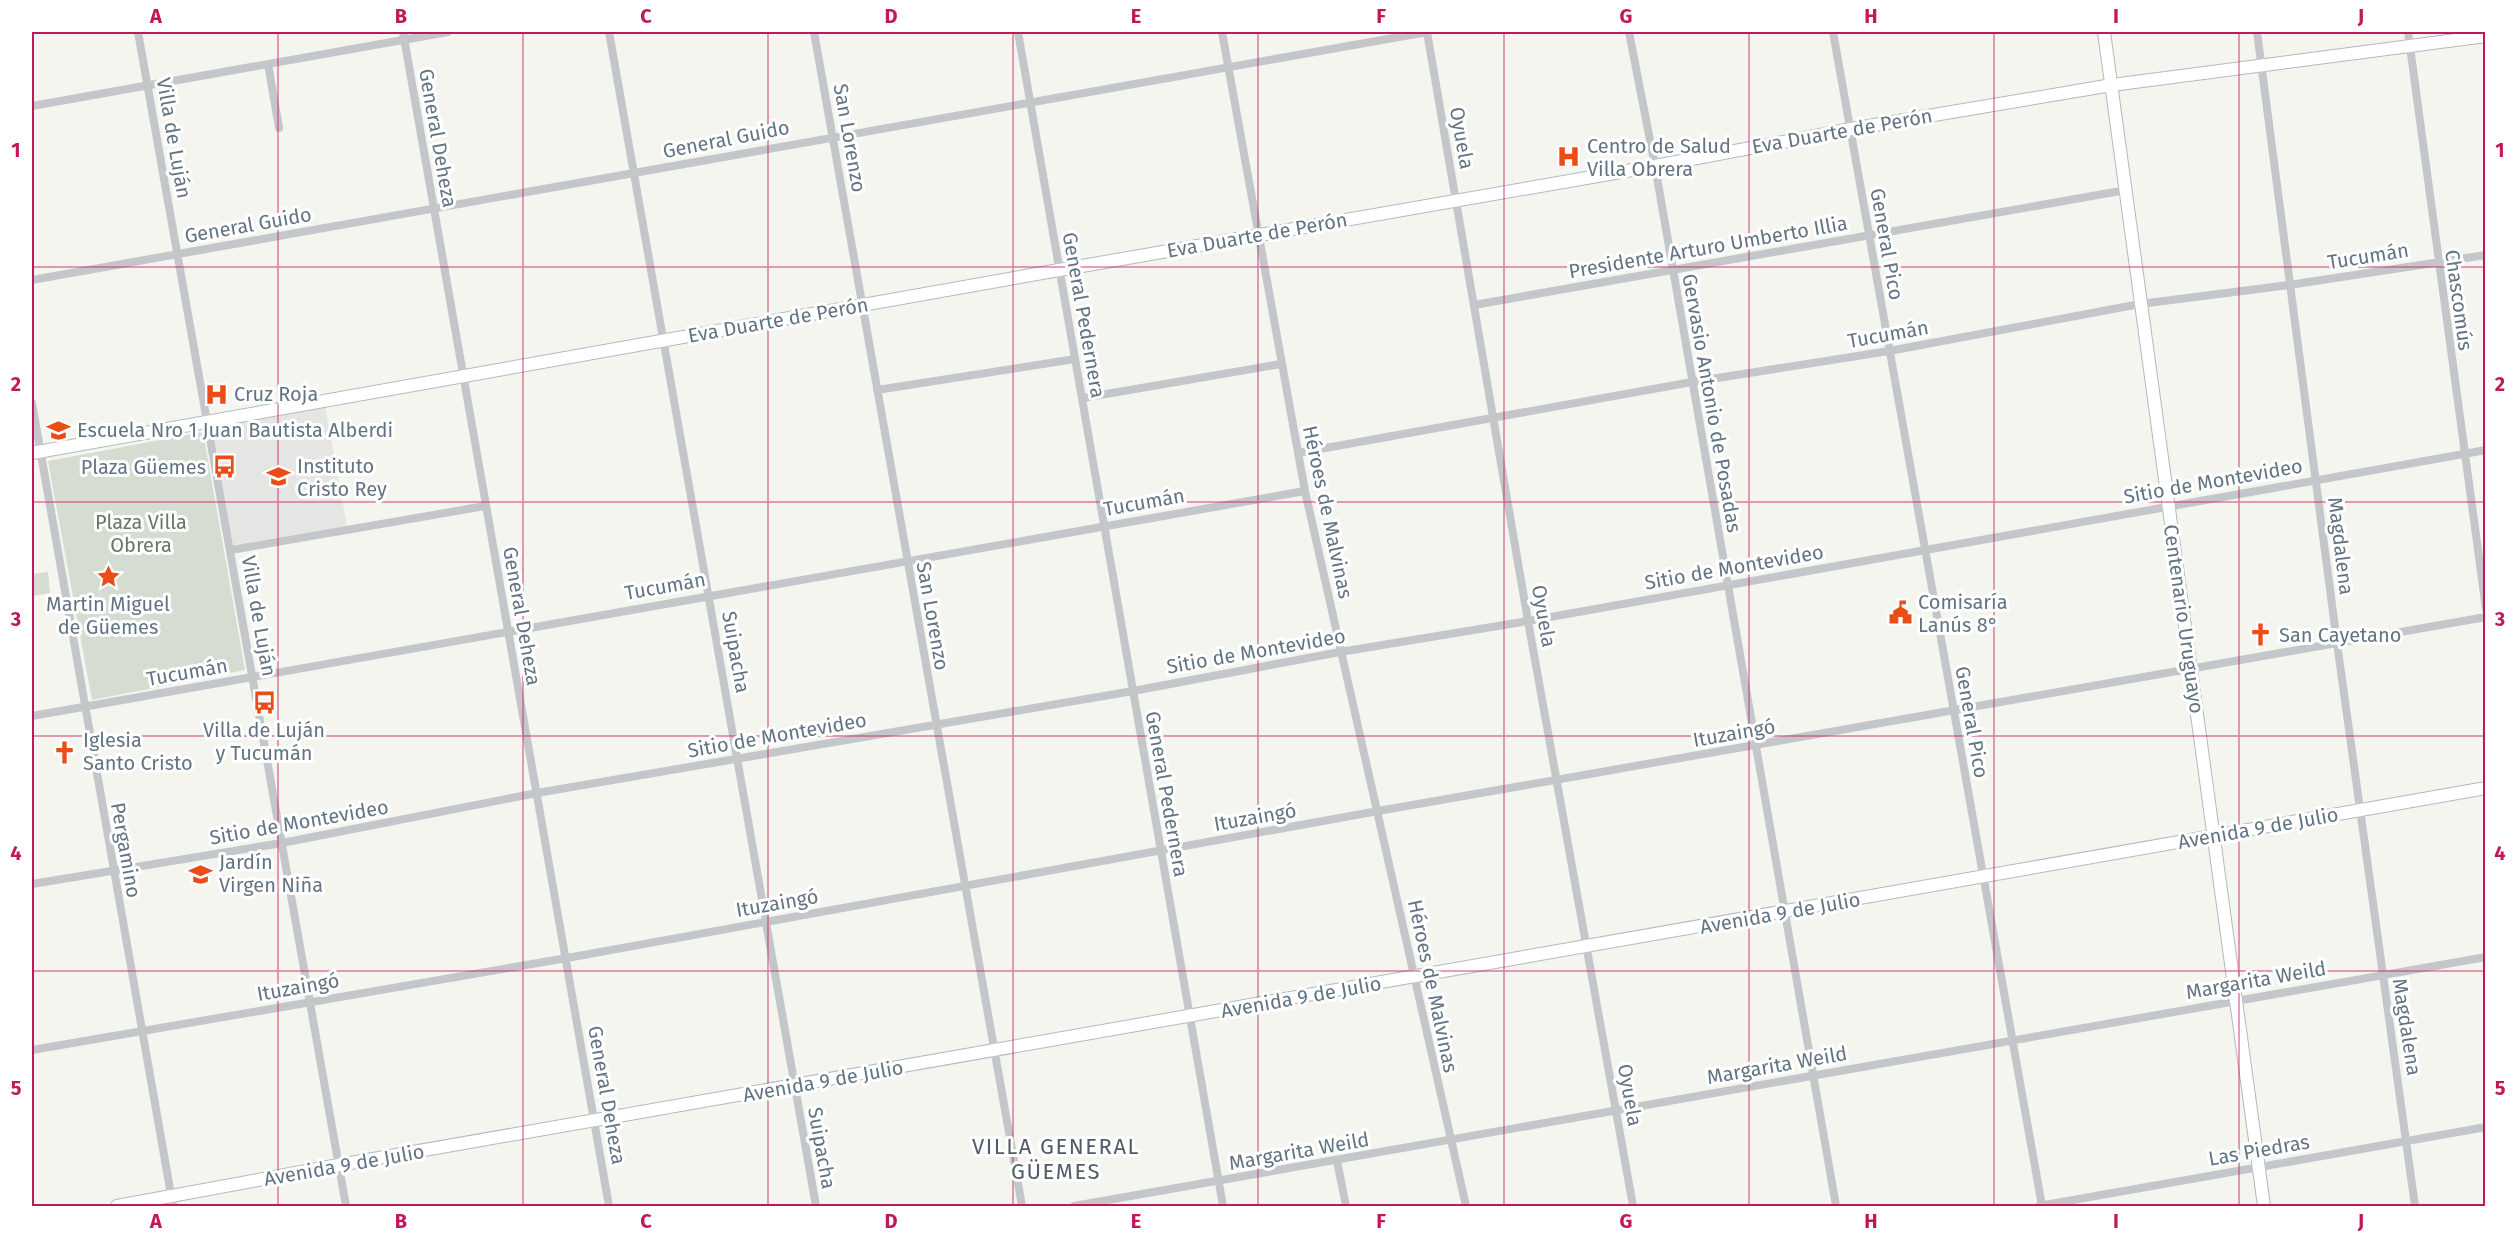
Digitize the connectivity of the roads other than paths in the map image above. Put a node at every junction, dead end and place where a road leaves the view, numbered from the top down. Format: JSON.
{"nodes":[{"id":1,"x":138,"y":32,"type":"edge"},
{"id":2,"x":448,"y":32,"type":"edge"},
{"id":3,"x":609,"y":32,"type":"edge"},
{"id":4,"x":814,"y":32,"type":"edge"},
{"id":5,"x":1018,"y":32,"type":"edge"},
{"id":6,"x":1222,"y":32,"type":"edge"},
{"id":7,"x":1427,"y":32,"type":"edge"},
{"id":8,"x":1629,"y":32,"type":"edge"},
{"id":9,"x":1833,"y":32,"type":"edge"},
{"id":10,"x":2104,"y":32,"type":"edge"},
{"id":11,"x":2257,"y":32,"type":"edge"},
{"id":12,"x":2408,"y":32,"type":"edge"},
{"id":13,"x":403,"y":35,"type":"edge"},
{"id":14,"x":2486,"y":36,"type":"edge"},
{"id":15,"x":2410,"y":46,"type":"junction"},
{"id":16,"x":268,"y":64,"type":"junction"},
{"id":17,"x":1228,"y":66,"type":"junction"},
{"id":18,"x":2261,"y":66,"type":"junction"},
{"id":19,"x":2112,"y":84,"type":"junction"},
{"id":20,"x":148,"y":86,"type":"junction"},
{"id":21,"x":1031,"y":101,"type":"junction"},
{"id":22,"x":32,"y":106,"type":"edge"},
{"id":23,"x":279,"y":128,"type":"dead end"},
{"id":24,"x":1851,"y":129,"type":"junction"},
{"id":25,"x":833,"y":136,"type":"junction"},
{"id":26,"x":1655,"y":166,"type":"junction"},
{"id":27,"x":633,"y":173,"type":"junction"},
{"id":28,"x":2126,"y":189,"type":"junction"},
{"id":29,"x":1456,"y":200,"type":"junction"},
{"id":30,"x":433,"y":207,"type":"junction"},
{"id":31,"x":1868,"y":234,"type":"junction"},
{"id":32,"x":1258,"y":235,"type":"junction"},
{"id":33,"x":177,"y":254,"type":"junction"},
{"id":34,"x":2486,"y":255,"type":"edge"},
{"id":35,"x":2437,"y":262,"type":"junction"},
{"id":36,"x":1059,"y":270,"type":"junction"},
{"id":37,"x":1672,"y":271,"type":"junction"},
{"id":38,"x":32,"y":280,"type":"edge"},
{"id":39,"x":2289,"y":285,"type":"junction"},
{"id":40,"x":2140,"y":303,"type":"junction"},
{"id":41,"x":862,"y":305,"type":"junction"},
{"id":42,"x":1474,"y":305,"type":"junction"},
{"id":43,"x":663,"y":341,"type":"junction"},
{"id":44,"x":1889,"y":351,"type":"junction"},
{"id":45,"x":1075,"y":359,"type":"junction"},
{"id":46,"x":1281,"y":364,"type":"junction"},
{"id":47,"x":464,"y":376,"type":"junction"},
{"id":48,"x":1692,"y":382,"type":"junction"},
{"id":49,"x":877,"y":390,"type":"junction"},
{"id":50,"x":1083,"y":399,"type":"junction"},
{"id":51,"x":32,"y":403,"type":"edge"},
{"id":52,"x":1493,"y":418,"type":"junction"},
{"id":53,"x":208,"y":421,"type":"junction"},
{"id":54,"x":2486,"y":450,"type":"edge"},
{"id":55,"x":36,"y":453,"type":"edge"},
{"id":56,"x":1298,"y":453,"type":"junction"},
{"id":57,"x":2464,"y":453,"type":"junction"},
{"id":58,"x":2316,"y":479,"type":"junction"},
{"id":59,"x":1305,"y":491,"type":"junction"},
{"id":60,"x":485,"y":506,"type":"junction"},
{"id":61,"x":2168,"y":506,"type":"junction"},
{"id":62,"x":1105,"y":526,"type":"junction"},
{"id":63,"x":231,"y":550,"type":"junction"},
{"id":64,"x":1924,"y":550,"type":"junction"},
{"id":65,"x":907,"y":562,"type":"junction"},
{"id":66,"x":1727,"y":584,"type":"junction"},
{"id":67,"x":709,"y":595,"type":"junction"},
{"id":68,"x":2486,"y":609,"type":"edge"},
{"id":69,"x":2486,"y":617,"type":"edge"},
{"id":70,"x":1528,"y":621,"type":"junction"},
{"id":71,"x":508,"y":631,"type":"junction"},
{"id":72,"x":2337,"y":644,"type":"junction"},
{"id":73,"x":1340,"y":652,"type":"junction"},
{"id":74,"x":2191,"y":670,"type":"junction"},
{"id":75,"x":253,"y":678,"type":"junction"},
{"id":76,"x":1133,"y":691,"type":"junction"},
{"id":77,"x":85,"y":707,"type":"junction"},
{"id":78,"x":1953,"y":711,"type":"junction"},
{"id":79,"x":32,"y":716,"type":"edge"},
{"id":80,"x":935,"y":723,"type":"junction"},
{"id":81,"x":1756,"y":745,"type":"junction"},
{"id":82,"x":738,"y":759,"type":"junction"},
{"id":83,"x":1557,"y":782,"type":"junction"},
{"id":84,"x":2486,"y":788,"type":"edge"},
{"id":85,"x":537,"y":793,"type":"junction"},
{"id":86,"x":2361,"y":810,"type":"junction"},
{"id":87,"x":1378,"y":811,"type":"junction"},
{"id":88,"x":2213,"y":836,"type":"junction"},
{"id":89,"x":282,"y":843,"type":"junction"},
{"id":90,"x":1160,"y":851,"type":"junction"},
{"id":91,"x":113,"y":871,"type":"junction"},
{"id":92,"x":1984,"y":876,"type":"junction"},
{"id":93,"x":32,"y":884,"type":"edge"},
{"id":94,"x":963,"y":886,"type":"junction"},
{"id":95,"x":1786,"y":912,"type":"junction"},
{"id":96,"x":766,"y":922,"type":"junction"},
{"id":97,"x":1586,"y":947,"type":"junction"},
{"id":98,"x":2486,"y":957,"type":"edge"},
{"id":99,"x":567,"y":958,"type":"junction"},
{"id":100,"x":2382,"y":975,"type":"junction"},
{"id":101,"x":1414,"y":977,"type":"junction"},
{"id":102,"x":310,"y":1001,"type":"junction"},
{"id":103,"x":2235,"y":1001,"type":"junction"},
{"id":104,"x":1191,"y":1016,"type":"junction"},
{"id":105,"x":141,"y":1030,"type":"junction"},
{"id":106,"x":2012,"y":1040,"type":"junction"},
{"id":107,"x":32,"y":1050,"type":"edge"},
{"id":108,"x":993,"y":1050,"type":"junction"},
{"id":109,"x":1813,"y":1075,"type":"junction"},
{"id":110,"x":794,"y":1086,"type":"junction"},
{"id":111,"x":1616,"y":1111,"type":"junction"},
{"id":112,"x":596,"y":1120,"type":"junction"},
{"id":113,"x":2486,"y":1127,"type":"edge"},
{"id":114,"x":1451,"y":1141,"type":"junction"},
{"id":115,"x":2407,"y":1141,"type":"junction"},
{"id":116,"x":1337,"y":1161,"type":"junction"},
{"id":117,"x":339,"y":1165,"type":"junction"},
{"id":118,"x":2258,"y":1167,"type":"junction"},
{"id":119,"x":1218,"y":1182,"type":"junction"},
{"id":120,"x":172,"y":1202,"type":"edge"},
{"id":121,"x":117,"y":1206,"type":"edge"},
{"id":122,"x":346,"y":1206,"type":"edge"},
{"id":123,"x":609,"y":1206,"type":"edge"},
{"id":124,"x":816,"y":1206,"type":"edge"},
{"id":125,"x":1022,"y":1206,"type":"edge"},
{"id":126,"x":1074,"y":1206,"type":"edge"},
{"id":127,"x":1223,"y":1206,"type":"edge"},
{"id":128,"x":1346,"y":1206,"type":"edge"},
{"id":129,"x":1466,"y":1206,"type":"edge"},
{"id":130,"x":1633,"y":1206,"type":"edge"},
{"id":131,"x":1836,"y":1206,"type":"edge"},
{"id":132,"x":2040,"y":1206,"type":"edge"},
{"id":133,"x":2264,"y":1206,"type":"edge"},
{"id":134,"x":2415,"y":1206,"type":"edge"}],
"edges":[{"from":1,"to":20,"type":"street","name":"Villa de Luján"},
{"from":2,"to":13,"type":"street"},
{"from":3,"to":27,"type":"street","name":"Suipacha"},
{"from":4,"to":25,"type":"street","name":"San Lorenzo"},
{"from":5,"to":21,"type":"street","name":"General Pedernera"},
{"from":6,"to":17,"type":"street","name":"Héroes de Malvinas"},
{"from":7,"to":17,"type":"street","name":"General Guido"},
{"from":7,"to":29,"type":"street","name":"Oyuela"},
{"from":8,"to":26,"type":"street","name":"Gervasio Antonio de Posadas"},
{"from":9,"to":24,"type":"street","name":"General Pico"},
{"from":10,"to":19,"type":"main road","name":"Centenario Uruguayo"},
{"from":11,"to":18,"type":"street","name":"Magdalena"},
{"from":12,"to":15,"type":"street","name":"Chascomús"},
{"from":13,"to":16,"type":"street"},
{"from":13,"to":30,"type":"street","name":"General Deheza"},
{"from":14,"to":15,"type":"main road","name":"Eva Duarte de Perón"},
{"from":15,"to":18,"type":"main road","name":"Eva Duarte de Perón"},
{"from":15,"to":35,"type":"street","name":"Chascomús"},
{"from":16,"to":20,"type":"street"},
{"from":16,"to":23,"type":"street"},
{"from":17,"to":21,"type":"street","name":"General Guido"},
{"from":17,"to":32,"type":"street","name":"Héroes de Malvinas"},
{"from":18,"to":19,"type":"main road","name":"Eva Duarte de Perón"},
{"from":18,"to":39,"type":"street","name":"Magdalena"},
{"from":19,"to":24,"type":"main road","name":"Eva Duarte de Perón"},
{"from":19,"to":28,"type":"main road","name":"Centenario Uruguayo"},
{"from":20,"to":22,"type":"street"},
{"from":20,"to":33,"type":"street","name":"Villa de Luján"},
{"from":21,"to":25,"type":"street","name":"General Guido"},
{"from":21,"to":36,"type":"street","name":"General Pedernera"},
{"from":24,"to":26,"type":"main road","name":"Eva Duarte de Perón"},
{"from":24,"to":31,"type":"street","name":"General Pico"},
{"from":25,"to":27,"type":"street","name":"General Guido"},
{"from":25,"to":41,"type":"street","name":"San Lorenzo"},
{"from":26,"to":29,"type":"main road","name":"Eva Duarte de Perón"},
{"from":26,"to":37,"type":"street","name":"Gervasio Antonio de Posadas"},
{"from":27,"to":30,"type":"street","name":"General Guido"},
{"from":27,"to":43,"type":"street","name":"Suipacha"},
{"from":28,"to":31,"type":"street","name":"Presidente Arturo Umberto Illia"},
{"from":28,"to":40,"type":"main road","name":"Centenario Uruguayo"},
{"from":29,"to":32,"type":"main road","name":"Eva Duarte de Perón"},
{"from":29,"to":42,"type":"street","name":"Oyuela"},
{"from":30,"to":33,"type":"street","name":"General Guido"},
{"from":30,"to":47,"type":"street","name":"General Deheza"},
{"from":31,"to":37,"type":"street","name":"Presidente Arturo Umberto Illia"},
{"from":31,"to":44,"type":"street","name":"General Pico"},
{"from":32,"to":36,"type":"main road","name":"Eva Duarte de Perón"},
{"from":32,"to":46,"type":"street","name":"Héroes de Malvinas"},
{"from":33,"to":38,"type":"street","name":"General Guido"},
{"from":33,"to":53,"type":"street","name":"Villa de Luján"},
{"from":34,"to":35,"type":"street","name":"Tucumán"},
{"from":35,"to":39,"type":"street","name":"Tucumán"},
{"from":35,"to":57,"type":"street","name":"Chascomús"},
{"from":36,"to":41,"type":"main road","name":"Eva Duarte de Perón"},
{"from":36,"to":45,"type":"street","name":"General Pedernera"},
{"from":37,"to":42,"type":"street","name":"Presidente Arturo Umberto Illia"},
{"from":37,"to":48,"type":"street","name":"Gervasio Antonio de Posadas"},
{"from":39,"to":40,"type":"street","name":"Tucumán"},
{"from":39,"to":58,"type":"street","name":"Magdalena"},
{"from":40,"to":44,"type":"street","name":"Tucumán"},
{"from":40,"to":61,"type":"main road","name":"Centenario Uruguayo"},
{"from":41,"to":43,"type":"main road","name":"Eva Duarte de Perón"},
{"from":41,"to":49,"type":"street","name":"San Lorenzo"},
{"from":42,"to":52,"type":"street","name":"Oyuela"},
{"from":43,"to":47,"type":"main road","name":"Eva Duarte de Perón"},
{"from":43,"to":67,"type":"street","name":"Suipacha"},
{"from":44,"to":48,"type":"street","name":"Tucumán"},
{"from":44,"to":64,"type":"street","name":"General Pico"},
{"from":45,"to":49,"type":"street"},
{"from":45,"to":50,"type":"street","name":"General Pedernera"},
{"from":46,"to":50,"type":"street"},
{"from":46,"to":56,"type":"street","name":"Héroes de Malvinas"},
{"from":47,"to":53,"type":"main road","name":"Eva Duarte de Perón"},
{"from":47,"to":60,"type":"street","name":"General Deheza"},
{"from":48,"to":52,"type":"street","name":"Tucumán"},
{"from":48,"to":66,"type":"street","name":"Gervasio Antonio de Posadas"},
{"from":49,"to":65,"type":"street","name":"San Lorenzo"},
{"from":50,"to":62,"type":"street","name":"General Pedernera"},
{"from":51,"to":55,"type":"street","name":"Pergamino"},
{"from":52,"to":56,"type":"street","name":"Tucumán"},
{"from":52,"to":70,"type":"street","name":"Oyuela"},
{"from":53,"to":55,"type":"main road","name":"Eva Duarte de Perón"},
{"from":53,"to":63,"type":"street","name":"Villa de Luján"},
{"from":54,"to":57,"type":"street","name":"Sitio de Montevideo"},
{"from":55,"to":77,"type":"street","name":"Pergamino"},
{"from":56,"to":59,"type":"street","name":"Héroes de Malvinas"},
{"from":57,"to":58,"type":"street","name":"Sitio de Montevideo"},
{"from":57,"to":68,"type":"street","name":"Chascomús"},
{"from":58,"to":61,"type":"street","name":"Sitio de Montevideo"},
{"from":58,"to":72,"type":"street","name":"Magdalena"},
{"from":59,"to":62,"type":"street","name":"Tucumán"},
{"from":59,"to":73,"type":"street","name":"Héroes de Malvinas"},
{"from":60,"to":63,"type":"street"},
{"from":60,"to":71,"type":"street","name":"General Deheza"},
{"from":61,"to":64,"type":"street","name":"Sitio de Montevideo"},
{"from":61,"to":74,"type":"main road","name":"Centenario Uruguayo"},
{"from":62,"to":65,"type":"street","name":"Tucumán"},
{"from":62,"to":76,"type":"street","name":"General Pedernera"},
{"from":63,"to":75,"type":"street","name":"Villa de Luján"},
{"from":64,"to":66,"type":"street","name":"Sitio de Montevideo"},
{"from":64,"to":78,"type":"street","name":"General Pico"},
{"from":65,"to":67,"type":"street","name":"Tucumán"},
{"from":65,"to":80,"type":"street","name":"San Lorenzo"},
{"from":66,"to":70,"type":"street","name":"Sitio de Montevideo"},
{"from":66,"to":81,"type":"street","name":"Gervasio Antonio de Posadas"},
{"from":67,"to":71,"type":"street","name":"Tucumán"},
{"from":67,"to":82,"type":"street","name":"Suipacha"},
{"from":69,"to":72,"type":"street","name":"Ituzaingó"},
{"from":70,"to":73,"type":"street","name":"Sitio de Montevideo"},
{"from":70,"to":83,"type":"street","name":"Oyuela"},
{"from":71,"to":75,"type":"street","name":"Tucumán"},
{"from":71,"to":85,"type":"street","name":"General Deheza"},
{"from":72,"to":74,"type":"street","name":"Ituzaingó"},
{"from":72,"to":86,"type":"street","name":"Magdalena"},
{"from":73,"to":76,"type":"street","name":"Sitio de Montevideo"},
{"from":73,"to":87,"type":"street","name":"Héroes de Malvinas"},
{"from":74,"to":78,"type":"street","name":"Ituzaingó"},
{"from":74,"to":88,"type":"main road","name":"Centenario Uruguayo"},
{"from":75,"to":77,"type":"street","name":"Tucumán"},
{"from":75,"to":89,"type":"street","name":"Villa de Luján"},
{"from":76,"to":80,"type":"street","name":"Sitio de Montevideo"},
{"from":76,"to":90,"type":"street","name":"General Pedernera"},
{"from":77,"to":79,"type":"street","name":"Tucumán"},
{"from":77,"to":91,"type":"street","name":"Pergamino"},
{"from":78,"to":81,"type":"street","name":"Ituzaingó"},
{"from":78,"to":92,"type":"street","name":"General Pico"},
{"from":80,"to":82,"type":"street","name":"Sitio de Montevideo"},
{"from":80,"to":94,"type":"street","name":"San Lorenzo"},
{"from":81,"to":83,"type":"street","name":"Ituzaingó"},
{"from":81,"to":95,"type":"street","name":"Gervasio Antonio de Posadas"},
{"from":82,"to":85,"type":"street","name":"Sitio de Montevideo"},
{"from":82,"to":96,"type":"street","name":"Suipacha"},
{"from":83,"to":87,"type":"street","name":"Ituzaingó"},
{"from":83,"to":97,"type":"street","name":"Oyuela"},
{"from":84,"to":86,"type":"main road","name":"Avenida 9 de Julio"},
{"from":85,"to":89,"type":"street","name":"Sitio de Montevideo"},
{"from":85,"to":99,"type":"street","name":"General Deheza"},
{"from":86,"to":88,"type":"main road","name":"Avenida 9 de Julio"},
{"from":86,"to":100,"type":"street","name":"Magdalena"},
{"from":87,"to":90,"type":"street","name":"Ituzaingó"},
{"from":87,"to":101,"type":"street","name":"Héroes de Malvinas"},
{"from":88,"to":92,"type":"main road","name":"Avenida 9 de Julio"},
{"from":88,"to":103,"type":"main road","name":"Centenario Uruguayo"},
{"from":89,"to":91,"type":"street","name":"Sitio de Montevideo"},
{"from":89,"to":102,"type":"street","name":"Villa de Luján"},
{"from":90,"to":94,"type":"street","name":"Ituzaingó"},
{"from":90,"to":104,"type":"street","name":"General Pedernera"},
{"from":91,"to":93,"type":"street","name":"Sitio de Montevideo"},
{"from":91,"to":105,"type":"street","name":"Pergamino"},
{"from":92,"to":95,"type":"main road","name":"Avenida 9 de Julio"},
{"from":92,"to":106,"type":"street","name":"General Pico"},
{"from":94,"to":96,"type":"street","name":"Ituzaingó"},
{"from":94,"to":108,"type":"street","name":"San Lorenzo"},
{"from":95,"to":97,"type":"main road","name":"Avenida 9 de Julio"},
{"from":95,"to":109,"type":"street","name":"Gervasio Antonio de Posadas"},
{"from":96,"to":99,"type":"street","name":"Ituzaingó"},
{"from":96,"to":110,"type":"street","name":"Suipacha"},
{"from":97,"to":101,"type":"main road","name":"Avenida 9 de Julio"},
{"from":97,"to":111,"type":"street","name":"Oyuela"},
{"from":98,"to":100,"type":"street","name":"Margarita Weild"},
{"from":99,"to":102,"type":"street","name":"Ituzaingó"},
{"from":99,"to":112,"type":"street","name":"General Deheza"},
{"from":100,"to":103,"type":"street","name":"Margarita Weild"},
{"from":100,"to":115,"type":"street","name":"Magdalena"},
{"from":101,"to":104,"type":"main road","name":"Avenida 9 de Julio"},
{"from":101,"to":114,"type":"street","name":"Héroes de Malvinas"},
{"from":102,"to":105,"type":"street","name":"Ituzaingó"},
{"from":102,"to":117,"type":"street","name":"Villa de Luján"},
{"from":103,"to":106,"type":"street","name":"Margarita Weild"},
{"from":103,"to":118,"type":"main road","name":"Centenario Uruguayo"},
{"from":104,"to":108,"type":"main road","name":"Avenida 9 de Julio"},
{"from":104,"to":119,"type":"street","name":"General Pedernera"},
{"from":105,"to":107,"type":"street","name":"Ituzaingó"},
{"from":105,"to":120,"type":"street","name":"Pergamino"},
{"from":106,"to":109,"type":"street","name":"Margarita Weild"},
{"from":106,"to":132,"type":"street","name":"General Pico"},
{"from":108,"to":110,"type":"main road","name":"Avenida 9 de Julio"},
{"from":108,"to":125,"type":"street","name":"San Lorenzo"},
{"from":109,"to":111,"type":"street","name":"Margarita Weild"},
{"from":109,"to":131,"type":"street","name":"Gervasio Antonio de Posadas"},
{"from":110,"to":112,"type":"main road","name":"Avenida 9 de Julio"},
{"from":110,"to":124,"type":"street","name":"Suipacha"},
{"from":111,"to":114,"type":"street","name":"Margarita Weild"},
{"from":111,"to":130,"type":"street","name":"Oyuela"},
{"from":112,"to":117,"type":"main road","name":"Avenida 9 de Julio"},
{"from":112,"to":123,"type":"street","name":"General Deheza"},
{"from":113,"to":115,"type":"street","name":"Las Piedras"},
{"from":114,"to":116,"type":"street","name":"Margarita Weild"},
{"from":114,"to":129,"type":"street","name":"Héroes de Malvinas"},
{"from":115,"to":118,"type":"street","name":"Las Piedras"},
{"from":115,"to":134,"type":"street","name":"Magdalena"},
{"from":116,"to":119,"type":"street","name":"Margarita Weild"},
{"from":116,"to":128,"type":"street"},
{"from":117,"to":120,"type":"main road","name":"Avenida 9 de Julio"},
{"from":117,"to":122,"type":"street","name":"Villa de Luján"},
{"from":118,"to":132,"type":"street","name":"Las Piedras"},
{"from":118,"to":133,"type":"main road","name":"Centenario Uruguayo"},
{"from":119,"to":126,"type":"street","name":"Margarita Weild"},
{"from":119,"to":127,"type":"street","name":"General Pedernera"},
{"from":120,"to":121,"type":"main road","name":"Avenida 9 de Julio"}]}
